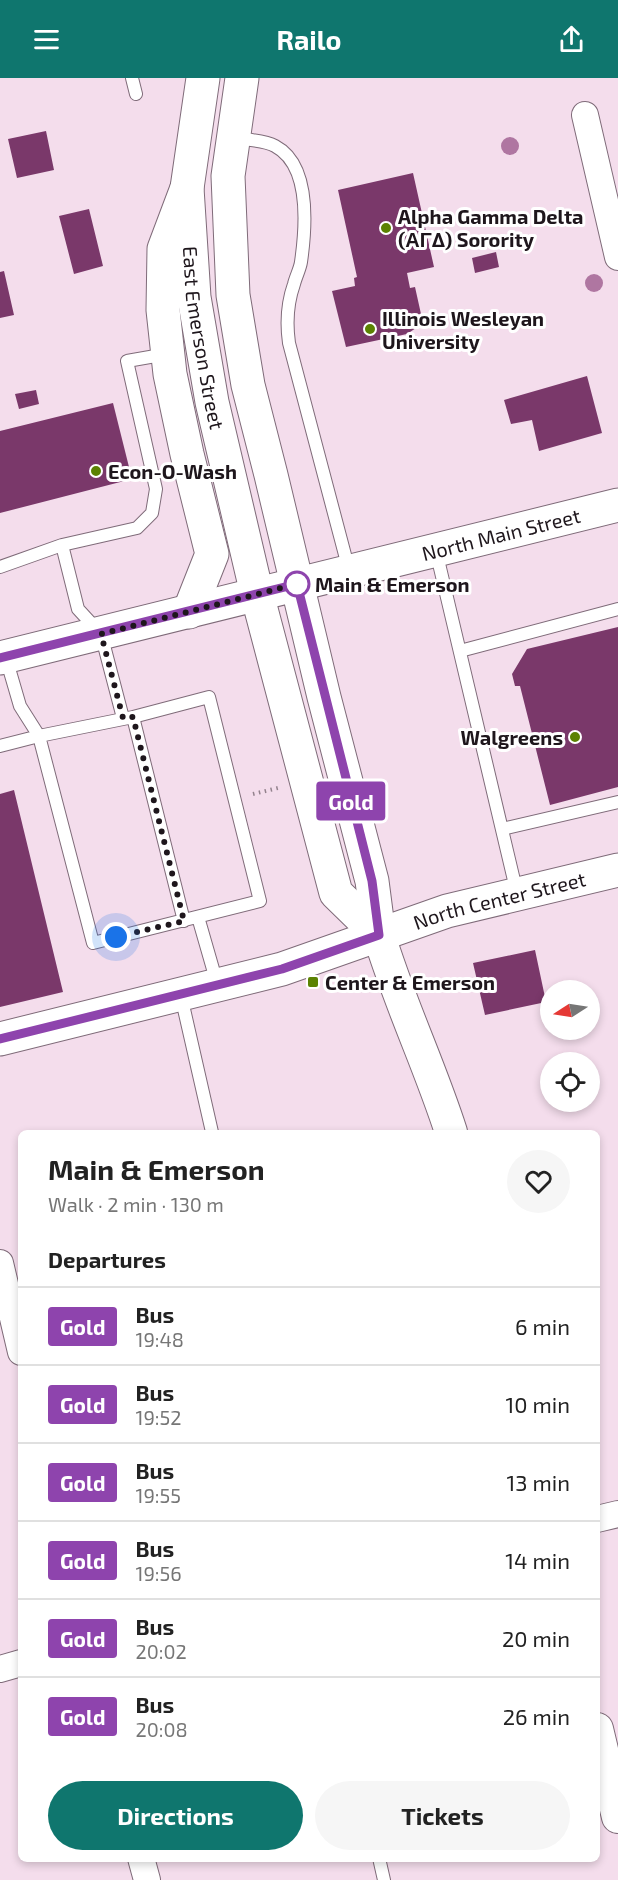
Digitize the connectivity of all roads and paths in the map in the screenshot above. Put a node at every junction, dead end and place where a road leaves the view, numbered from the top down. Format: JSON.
{"nodes":[{"id":1,"x":132,"y":78,"type":"edge"},
{"id":2,"x":203,"y":78,"type":"edge"},
{"id":3,"x":242,"y":78,"type":"edge"},
{"id":4,"x":136,"y":94,"type":"dead end"},
{"id":5,"x":585,"y":115,"type":"dead end"},
{"id":6,"x":233,"y":138,"type":"junction"},
{"id":7,"x":187,"y":188,"type":"junction"},
{"id":8,"x":618,"y":257,"type":"edge"},
{"id":9,"x":167,"y":354,"type":"junction"},
{"id":10,"x":618,"y":505,"type":"edge"},
{"id":11,"x":62,"y":545,"type":"junction"},
{"id":12,"x":435,"y":550,"type":"junction"},
{"id":13,"x":0,"y":567,"type":"edge"},
{"id":14,"x":349,"y":571,"type":"junction"},
{"id":15,"x":297,"y":584,"type":"junction"},
{"id":16,"x":257,"y":594,"type":"junction"},
{"id":17,"x":618,"y":609,"type":"edge"},
{"id":18,"x":189,"y":612,"type":"junction"},
{"id":19,"x":101,"y":634,"type":"junction"},
{"id":20,"x":460,"y":651,"type":"junction"},
{"id":21,"x":3,"y":657,"type":"edge"},
{"id":22,"x":128,"y":717,"type":"junction"},
{"id":23,"x":39,"y":736,"type":"junction"},
{"id":24,"x":0,"y":746,"type":"edge"},
{"id":25,"x":282,"y":787,"type":"dead end"},
{"id":26,"x":235,"y":799,"type":"junction"},
{"id":27,"x":618,"y":802,"type":"edge"},
{"id":28,"x":502,"y":829,"type":"junction"},
{"id":29,"x":618,"y":870,"type":"edge"},
{"id":30,"x":517,"y":894,"type":"junction"},
{"id":31,"x":198,"y":917,"type":"junction"},
{"id":32,"x":184,"y":921,"type":"junction"},
{"id":33,"x":379,"y":935,"type":"junction"},
{"id":34,"x":218,"y":986,"type":"junction"},
{"id":35,"x":181,"y":995,"type":"junction"},
{"id":36,"x":0,"y":1039,"type":"edge"},
{"id":37,"x":212,"y":1130,"type":"edge"},
{"id":38,"x":450,"y":1130,"type":"edge"},
{"id":39,"x":0,"y":1263,"type":"edge"},
{"id":40,"x":18,"y":1339,"type":"edge"},
{"id":41,"x":618,"y":1514,"type":"edge"},
{"id":42,"x":600,"y":1518,"type":"edge"},
{"id":43,"x":18,"y":1664,"type":"edge"},
{"id":44,"x":0,"y":1669,"type":"edge"},
{"id":45,"x":600,"y":1742,"type":"edge"},
{"id":46,"x":618,"y":1817,"type":"edge"},
{"id":47,"x":142,"y":1862,"type":"edge"},
{"id":48,"x":380,"y":1862,"type":"edge"},
{"id":49,"x":147,"y":1880,"type":"edge"},
{"id":50,"x":384,"y":1880,"type":"edge"}],
"edges":[{"from":1,"to":4,"type":"lane"},
{"from":2,"to":7,"type":"main road","name":"East Emerson Street"},
{"from":3,"to":6,"type":"main road","name":"East Emerson Street"},
{"from":5,"to":8,"type":"street"},
{"from":6,"to":14,"type":"lane"},
{"from":6,"to":15,"type":"main road","name":"East Emerson Street"},
{"from":7,"to":9,"type":"main road"},
{"from":7,"to":16,"type":"main road","name":"East Emerson Street"},
{"from":9,"to":11,"type":"lane"},
{"from":9,"to":18,"type":"main road"},
{"from":10,"to":12,"type":"main road","name":"North Main Street"},
{"from":11,"to":13,"type":"lane"},
{"from":11,"to":19,"type":"lane"},
{"from":12,"to":14,"type":"main road","name":"North Main Street"},
{"from":12,"to":20,"type":"lane"},
{"from":14,"to":15,"type":"main road","name":"North Main Street"},
{"from":15,"to":16,"type":"main road","name":"North Main Street"},
{"from":15,"to":33,"type":"main road","name":"East Emerson Street"},
{"from":16,"to":18,"type":"main road","name":"North Main Street"},
{"from":16,"to":33,"type":"main road","name":"East Emerson Street"},
{"from":17,"to":20,"type":"lane"},
{"from":18,"to":19,"type":"main road","name":"North Main Street"},
{"from":19,"to":21,"type":"main road","name":"North Main Street"},
{"from":19,"to":22,"type":"lane"},
{"from":20,"to":28,"type":"lane"},
{"from":21,"to":23,"type":"lane"},
{"from":22,"to":23,"type":"lane"},
{"from":22,"to":26,"type":"lane"},
{"from":22,"to":32,"type":"lane"},
{"from":23,"to":24,"type":"lane"},
{"from":23,"to":32,"type":"lane"},
{"from":25,"to":26,"type":"path"},
{"from":26,"to":31,"type":"lane"},
{"from":27,"to":28,"type":"lane"},
{"from":28,"to":30,"type":"lane"},
{"from":29,"to":30,"type":"main road","name":"North Center Street"},
{"from":30,"to":33,"type":"main road","name":"North Center Street"},
{"from":31,"to":32,"type":"lane"},
{"from":31,"to":34,"type":"lane"},
{"from":33,"to":34,"type":"main road","name":"North Center Street"},
{"from":33,"to":38,"type":"street"},
{"from":34,"to":35,"type":"main road","name":"North Center Street"},
{"from":35,"to":36,"type":"main road","name":"North Center Street"},
{"from":35,"to":37,"type":"lane"},
{"from":39,"to":40,"type":"street"},
{"from":41,"to":42,"type":"street"},
{"from":43,"to":44,"type":"street"},
{"from":45,"to":46,"type":"street"},
{"from":47,"to":49,"type":"street"},
{"from":48,"to":50,"type":"lane"}]}
